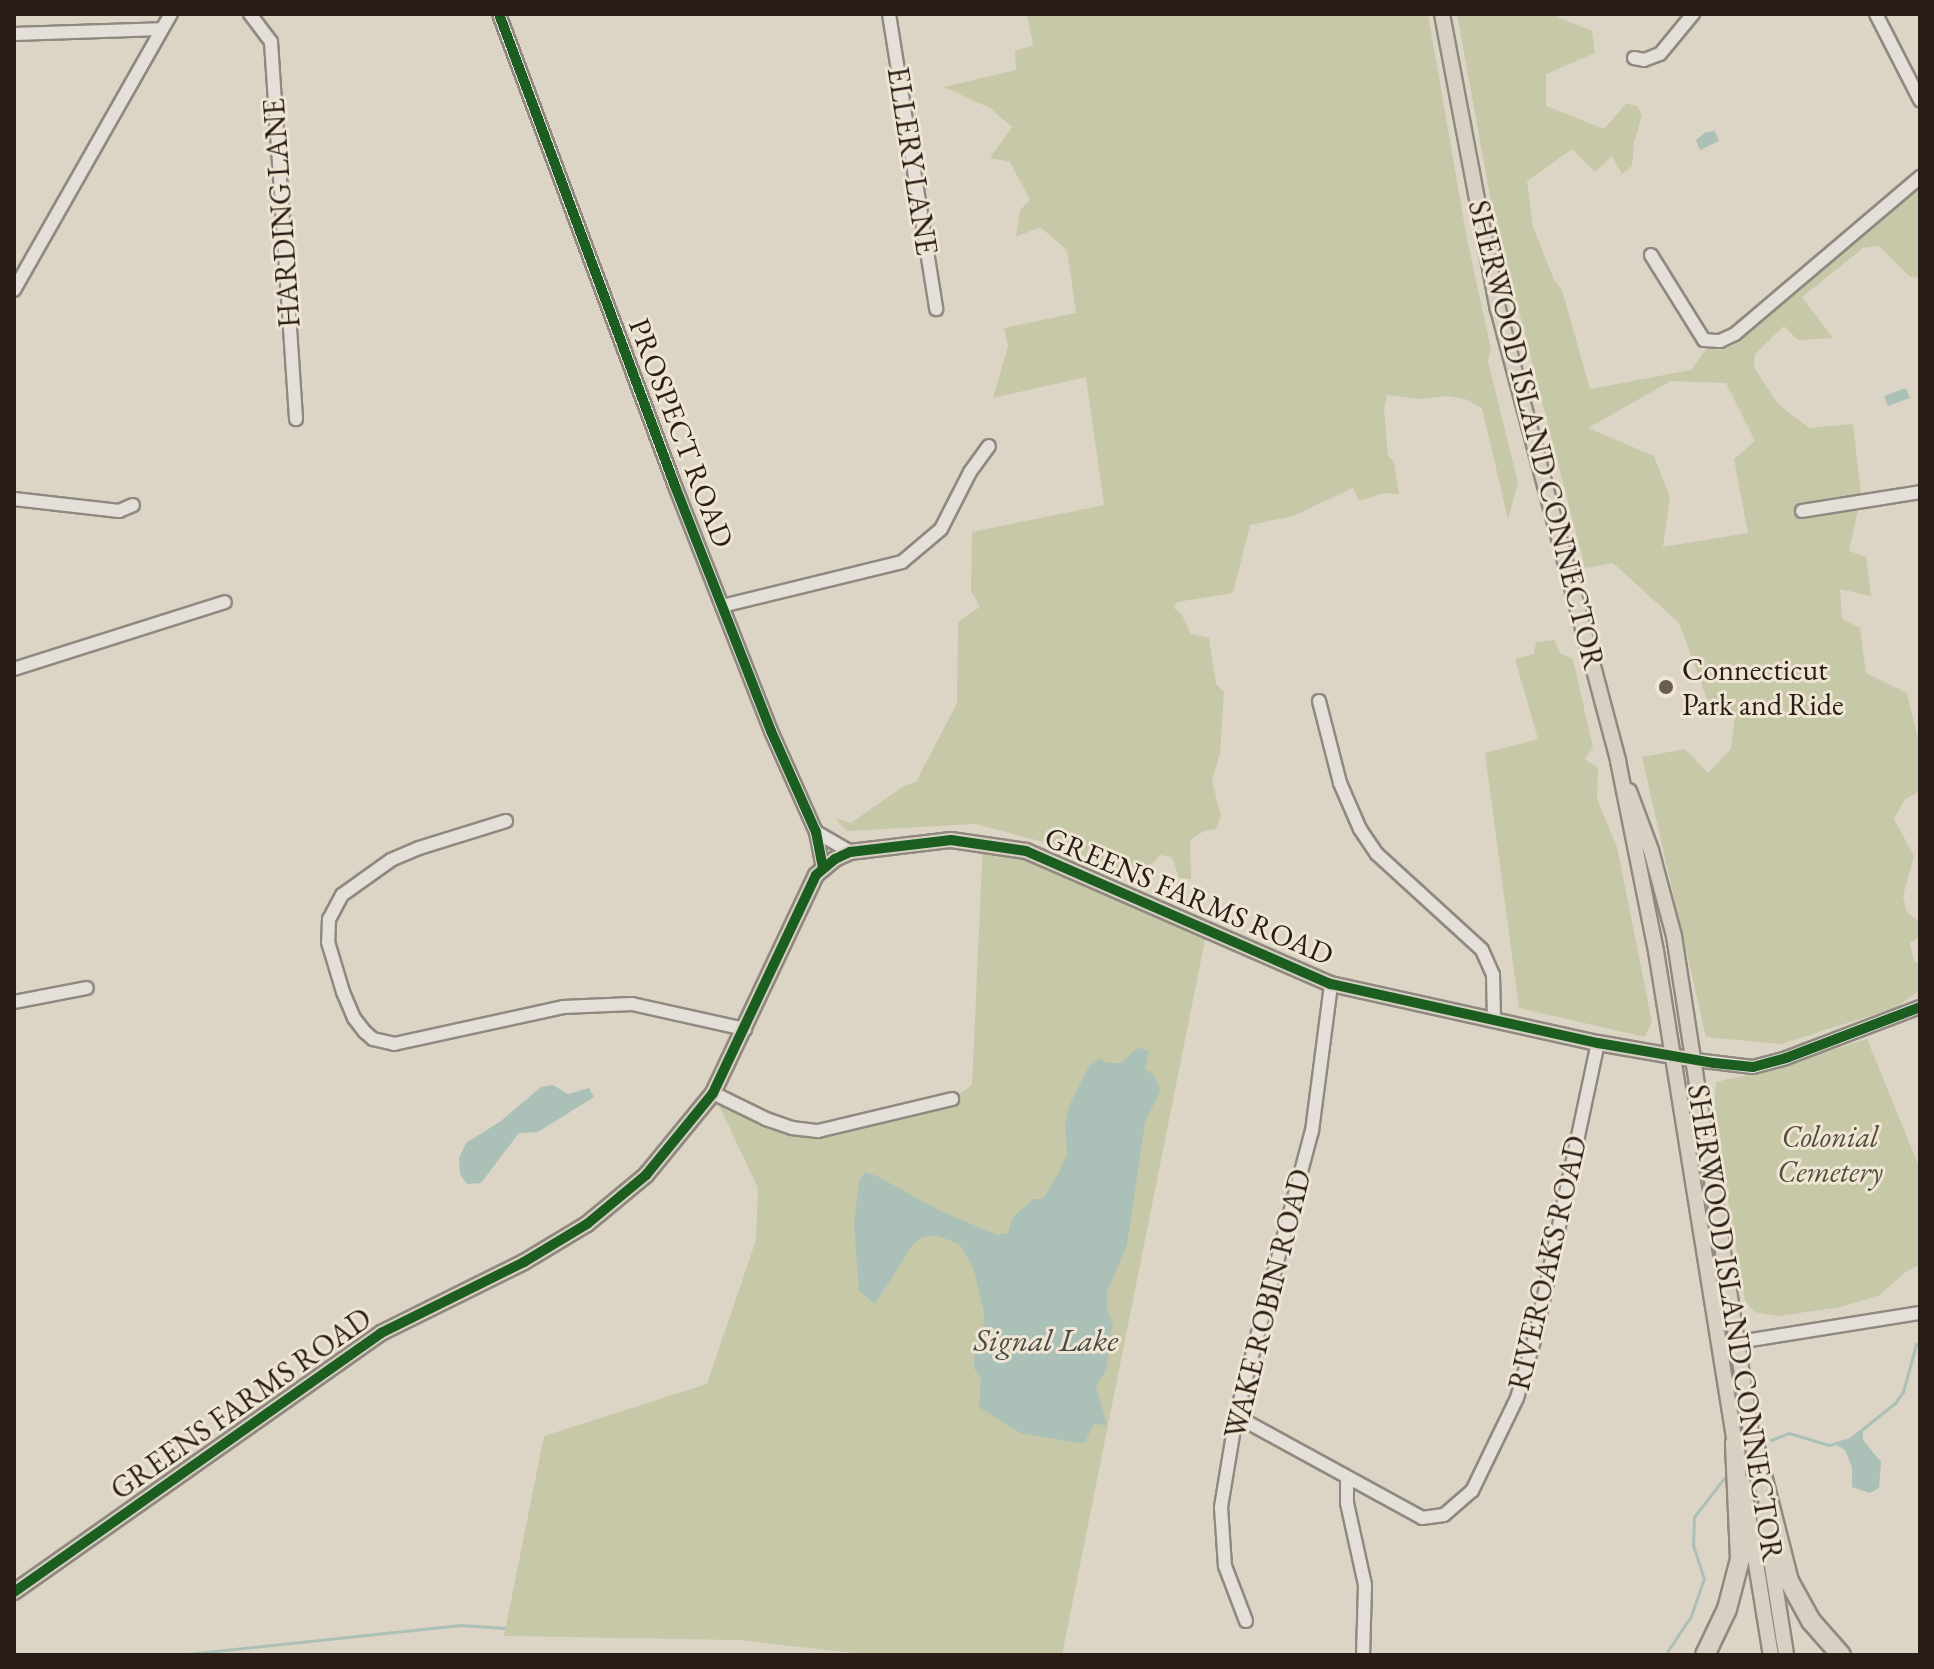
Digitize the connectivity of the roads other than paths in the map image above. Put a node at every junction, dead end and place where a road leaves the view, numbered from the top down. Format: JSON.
{"nodes":[{"id":1,"x":171,"y":14,"type":"edge"},
{"id":2,"x":250,"y":14,"type":"edge"},
{"id":3,"x":499,"y":14,"type":"edge"},
{"id":4,"x":889,"y":14,"type":"edge"},
{"id":5,"x":1442,"y":14,"type":"edge"},
{"id":6,"x":1693,"y":14,"type":"edge"},
{"id":7,"x":1876,"y":14,"type":"edge"},
{"id":8,"x":161,"y":29,"type":"junction"},
{"id":9,"x":14,"y":34,"type":"edge"},
{"id":10,"x":1634,"y":58,"type":"dead end"},
{"id":11,"x":1920,"y":100,"type":"edge"},
{"id":12,"x":1920,"y":177,"type":"edge"},
{"id":13,"x":1651,"y":255,"type":"dead end"},
{"id":14,"x":14,"y":290,"type":"edge"},
{"id":15,"x":936,"y":309,"type":"dead end"},
{"id":16,"x":296,"y":419,"type":"dead end"},
{"id":17,"x":989,"y":446,"type":"dead end"},
{"id":18,"x":1920,"y":492,"type":"edge"},
{"id":19,"x":14,"y":499,"type":"edge"},
{"id":20,"x":133,"y":505,"type":"dead end"},
{"id":21,"x":1802,"y":511,"type":"dead end"},
{"id":22,"x":225,"y":602,"type":"dead end"},
{"id":23,"x":722,"y":606,"type":"junction"},
{"id":24,"x":14,"y":669,"type":"edge"},
{"id":25,"x":1319,"y":701,"type":"dead end"},
{"id":26,"x":1618,"y":761,"type":"junction"},
{"id":27,"x":506,"y":821,"type":"dead end"},
{"id":28,"x":816,"y":832,"type":"junction"},
{"id":29,"x":850,"y":852,"type":"junction"},
{"id":30,"x":823,"y":867,"type":"junction"},
{"id":31,"x":1331,"y":984,"type":"junction"},
{"id":32,"x":87,"y":988,"type":"dead end"},
{"id":33,"x":14,"y":1002,"type":"edge"},
{"id":34,"x":1920,"y":1007,"type":"edge"},
{"id":35,"x":1494,"y":1018,"type":"junction"},
{"id":36,"x":745,"y":1029,"type":"junction"},
{"id":37,"x":1598,"y":1043,"type":"junction"},
{"id":38,"x":1674,"y":1057,"type":"junction"},
{"id":39,"x":1695,"y":1060,"type":"junction"},
{"id":40,"x":713,"y":1093,"type":"junction"},
{"id":41,"x":952,"y":1099,"type":"dead end"},
{"id":42,"x":1920,"y":1313,"type":"edge"},
{"id":43,"x":1736,"y":1342,"type":"junction"},
{"id":44,"x":1720,"y":1345,"type":"junction"},
{"id":45,"x":1236,"y":1416,"type":"junction"},
{"id":46,"x":1743,"y":1440,"type":"junction"},
{"id":47,"x":1347,"y":1478,"type":"junction"},
{"id":48,"x":14,"y":1592,"type":"edge"},
{"id":49,"x":1246,"y":1621,"type":"dead end"},
{"id":50,"x":1363,"y":1655,"type":"edge"},
{"id":51,"x":1705,"y":1655,"type":"edge"},
{"id":52,"x":1771,"y":1655,"type":"edge"},
{"id":53,"x":1786,"y":1655,"type":"edge"},
{"id":54,"x":1841,"y":1655,"type":"edge"}],
"edges":[{"from":1,"to":8,"type":"street"},
{"from":2,"to":16,"type":"street","name":"HARDING LANE"},
{"from":3,"to":23,"type":"street","name":"PROSPECT ROAD"},
{"from":4,"to":15,"type":"street","name":"ELLERY LANE"},
{"from":5,"to":26,"type":"main road","name":"SHERWOOD ISLAND CONNECTOR"},
{"from":6,"to":10,"type":"street"},
{"from":7,"to":11,"type":"street"},
{"from":8,"to":9,"type":"street"},
{"from":8,"to":14,"type":"street"},
{"from":12,"to":13,"type":"street"},
{"from":17,"to":23,"type":"street"},
{"from":18,"to":21,"type":"street"},
{"from":19,"to":20,"type":"street"},
{"from":22,"to":24,"type":"street"},
{"from":23,"to":28,"type":"street","name":"PROSPECT ROAD"},
{"from":25,"to":35,"type":"street"},
{"from":26,"to":38,"type":"main road","name":"SHERWOOD ISLAND CONNECTOR"},
{"from":26,"to":39,"type":"main road","name":"SHERWOOD ISLAND CONNECTOR"},
{"from":27,"to":36,"type":"street"},
{"from":28,"to":29,"type":"street"},
{"from":28,"to":30,"type":"street","name":"PROSPECT ROAD"},
{"from":29,"to":30,"type":"main road","name":"GREENS FARMS ROAD"},
{"from":29,"to":31,"type":"main road","name":"GREENS FARMS ROAD"},
{"from":30,"to":36,"type":"main road","name":"GREENS FARMS ROAD"},
{"from":31,"to":35,"type":"main road","name":"GREENS FARMS ROAD"},
{"from":31,"to":45,"type":"street","name":"WAKE ROBIN ROAD"},
{"from":32,"to":33,"type":"street"},
{"from":34,"to":39,"type":"street","name":"GREENS FARMS ROAD"},
{"from":35,"to":37,"type":"main road","name":"GREENS FARMS ROAD"},
{"from":36,"to":40,"type":"main road","name":"GREENS FARMS ROAD"},
{"from":37,"to":38,"type":"main road","name":"GREENS FARMS ROAD"},
{"from":37,"to":47,"type":"street","name":"RIVEROAKS ROAD"},
{"from":38,"to":39,"type":"main road","name":"GREENS FARMS ROAD"},
{"from":38,"to":44,"type":"main road","name":"SHERWOOD ISLAND CONNECTOR"},
{"from":39,"to":43,"type":"main road","name":"SHERWOOD ISLAND CONNECTOR"},
{"from":40,"to":41,"type":"street"},
{"from":40,"to":48,"type":"main road","name":"GREENS FARMS ROAD"},
{"from":42,"to":43,"type":"street"},
{"from":43,"to":44,"type":"street"},
{"from":43,"to":46,"type":"main road","name":"SHERWOOD ISLAND CONNECTOR"},
{"from":44,"to":46,"type":"main road","name":"SHERWOOD ISLAND CONNECTOR"},
{"from":45,"to":47,"type":"street","name":"RIVEROAKS ROAD"},
{"from":45,"to":49,"type":"street","name":"WAKE ROBIN ROAD"},
{"from":46,"to":51,"type":"highway"},
{"from":46,"to":52,"type":"main road","name":"SHERWOOD ISLAND CONNECTOR"},
{"from":46,"to":53,"type":"main road","name":"SHERWOOD ISLAND CONNECTOR"},
{"from":46,"to":54,"type":"highway"},
{"from":47,"to":50,"type":"street"}]}
